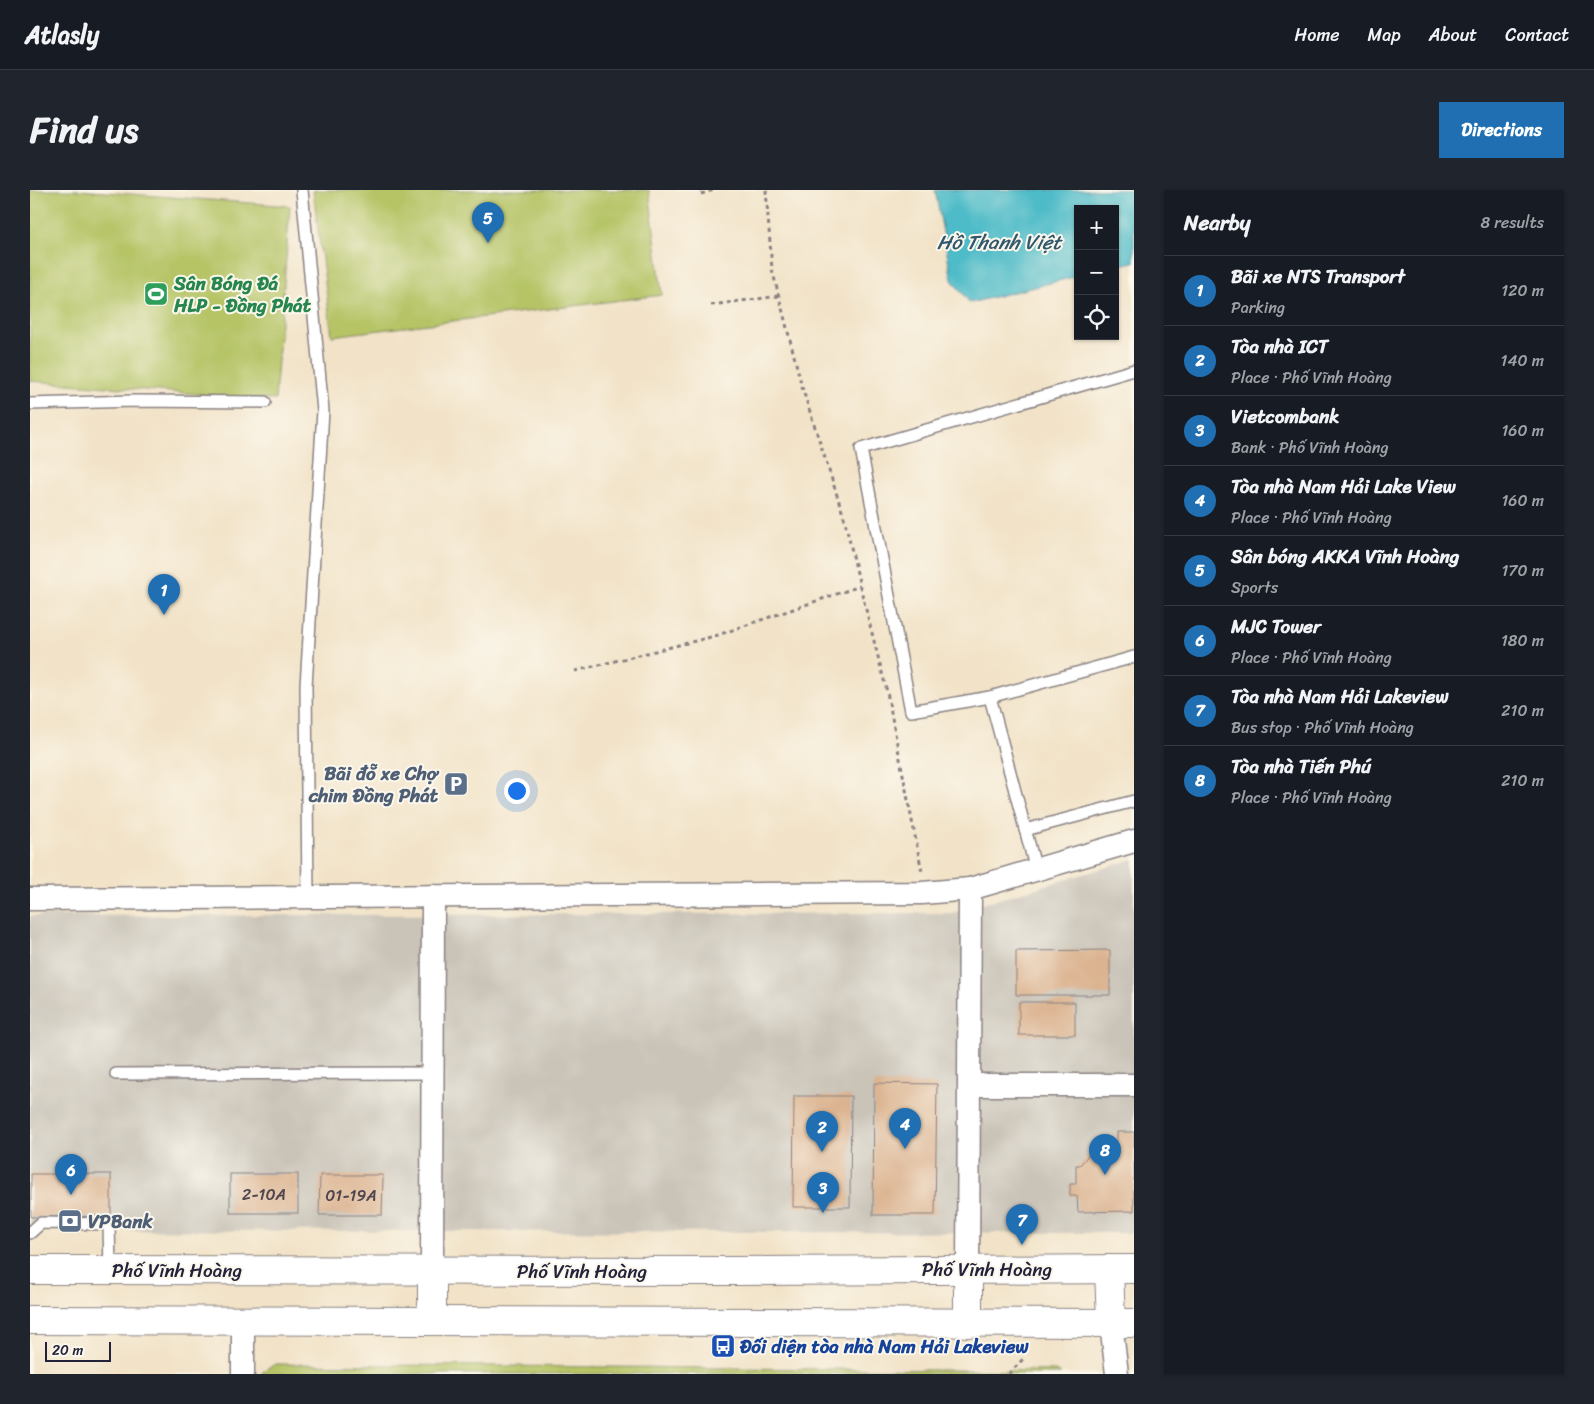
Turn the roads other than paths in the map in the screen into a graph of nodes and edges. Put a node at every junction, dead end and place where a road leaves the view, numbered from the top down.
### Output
1 (302, 190) edge
2 (1134, 370) edge
3 (265, 402) dead end
4 (30, 404) edge
5 (1134, 657) edge
6 (990, 697) junction
7 (1134, 800) edge
8 (1025, 830) junction
9 (1134, 841) edge
10 (1036, 870) junction
11 (970, 889) junction
12 (432, 896) junction
13 (308, 897) junction
14 (30, 899) edge
15 (432, 1073) junction
16 (116, 1074) dead end
17 (970, 1085) junction
18 (1134, 1085) edge
19 (30, 1233) edge
20 (968, 1269) junction
21 (1121, 1269) edge
22 (30, 1270) edge
23 (110, 1270) junction
24 (432, 1270) junction
25 (30, 1320) edge
26 (243, 1320) junction
27 (432, 1321) junction
28 (968, 1323) junction
29 (1122, 1323) edge
30 (243, 1374) edge
31 (1117, 1374) edge

1 - 13 lane
2 - 6 lane
3 - 4 lane
5 - 6 lane
6 - 8 lane
7 - 8 lane
8 - 10 lane
9 - 10 street
10 - 11 street
11 - 12 street
11 - 17 street
12 - 13 street
12 - 15 street
13 - 14 street
15 - 16 lane
15 - 24 street
17 - 18 street
17 - 20 street
19 - 23 lane
20 - 21 main road, Phố Vĩnh Hoàng
20 - 24 main road, Phố Vĩnh Hoàng
20 - 28 main road
21 - 29 main road
22 - 23 main road, Phố Vĩnh Hoàng
23 - 24 main road, Phố Vĩnh Hoàng
24 - 27 main road
25 - 26 main road
26 - 27 main road
26 - 30 street
27 - 28 main road
28 - 29 main road
29 - 31 street

